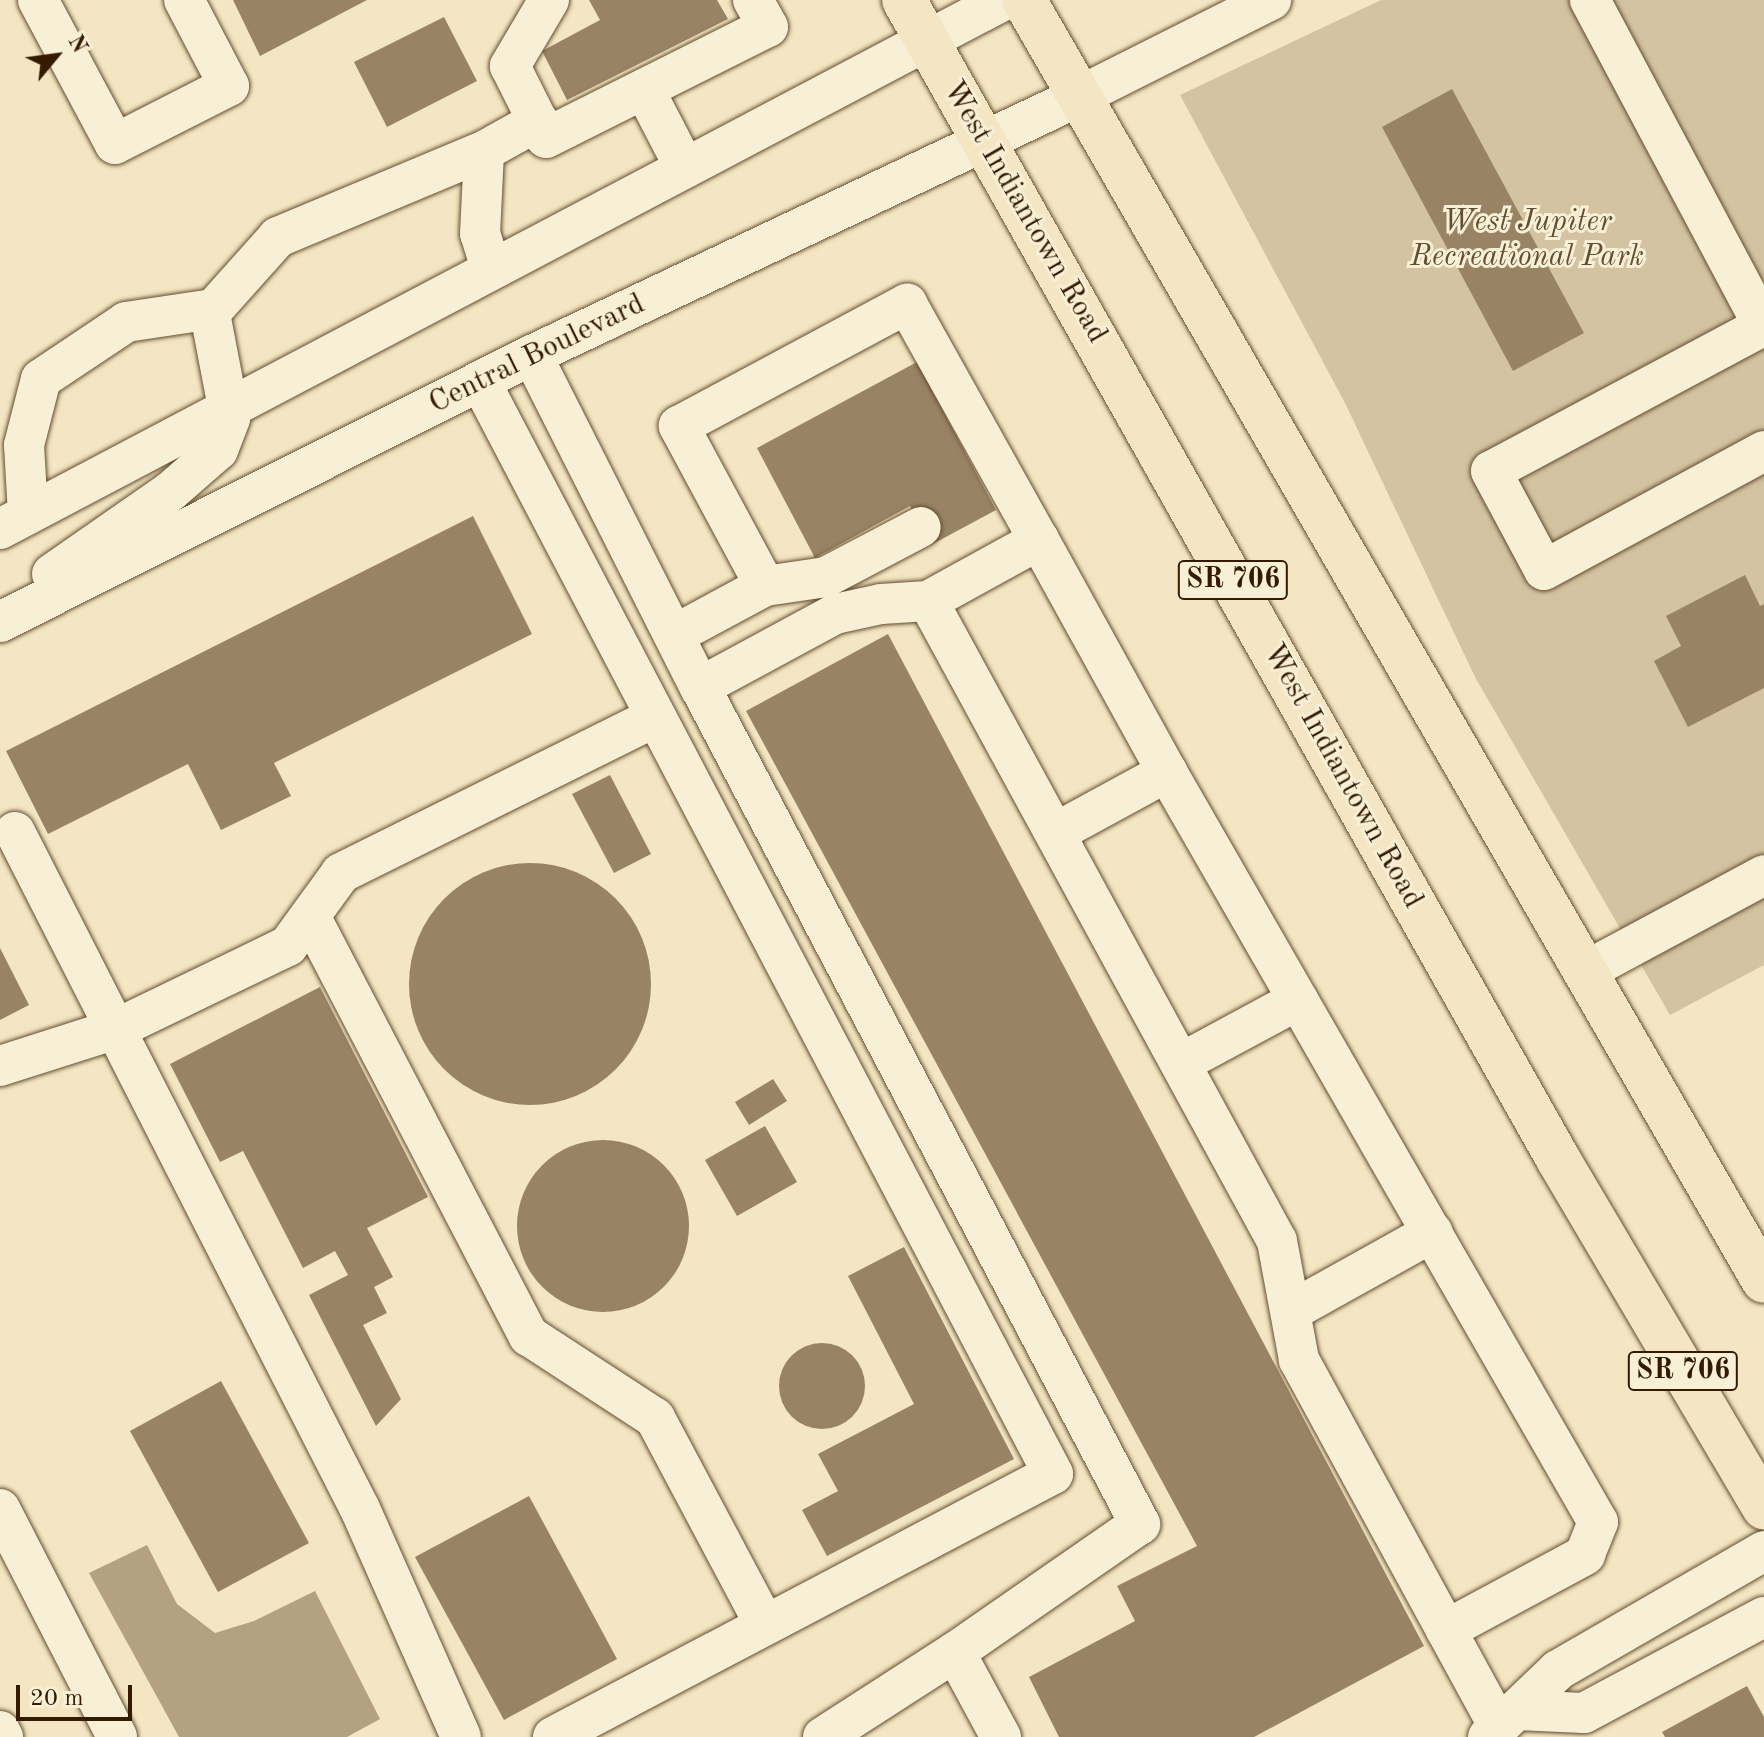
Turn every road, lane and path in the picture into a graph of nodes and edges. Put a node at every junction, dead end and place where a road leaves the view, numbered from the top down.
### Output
1 (38, 0) edge
2 (184, 0) edge
3 (549, 0) edge
4 (753, 0) edge
5 (904, 0) edge
6 (1004, 0) edge
7 (1024, 0) edge
8 (1271, 0) edge
9 (1590, 0) edge
10 (927, 40) junction
11 (644, 89) junction
12 (1080, 96) junction
13 (538, 121) junction
14 (985, 139) junction
15 (484, 151) junction
16 (685, 168) junction
17 (491, 269) junction
18 (213, 309) junction
19 (1764, 326) edge
20 (532, 355) junction
21 (480, 381) junction
22 (226, 407) junction
23 (1764, 451) edge
24 (14, 521) edge
25 (921, 527) dead end
26 (1039, 540) junction
27 (765, 586) junction
28 (928, 601) junction
29 (0, 611) edge
30 (0, 622) edge
31 (674, 635) junction
32 (700, 687) junction
33 (655, 717) junction
34 (1167, 772) junction
35 (15, 832) dead end
36 (1055, 833) junction
37 (1764, 875) edge
38 (310, 916) junction
39 (1586, 971) junction
40 (1298, 1000) junction
41 (116, 1029) junction
42 (1181, 1063) junction
43 (0, 1066) edge
44 (1433, 1232) junction
45 (1764, 1281) edge
46 (1291, 1311) junction
47 (1764, 1508) edge
48 (0, 1509) edge
49 (1764, 1551) edge
50 (1764, 1617) edge
51 (765, 1625) junction
52 (1446, 1630) junction
53 (955, 1652) junction
54 (1502, 1724) edge
55 (0, 1731) edge
56 (3, 1737) edge
57 (117, 1737) edge
58 (461, 1737) edge
59 (553, 1737) edge
60 (823, 1737) edge
61 (1001, 1737) edge

1 - 2 street
3 - 13 street
4 - 11 street
5 - 10 main road, West Indiantown Road / SR 706
6 - 10 street
7 - 12 main road
8 - 12 street, Central Boulevard
9 - 19 street
10 - 14 main road, West Indiantown Road / SR 706
10 - 16 street
11 - 13 street
11 - 16 street
12 - 14 street, Central Boulevard
12 - 39 main road
13 - 15 street
14 - 20 street, Central Boulevard
14 - 47 main road, West Indiantown Road / SR 706
15 - 17 street
15 - 18 street
16 - 17 street
17 - 22 street
18 - 22 street
18 - 24 street
19 - 23 street
20 - 21 street, Central Boulevard
20 - 31 street
21 - 30 street, Central Boulevard
21 - 33 street
22 - 24 street
22 - 29 street
25 - 27 street
26 - 27 street
26 - 28 street
26 - 34 street
27 - 31 street
28 - 32 street
28 - 36 street
31 - 32 street
32 - 53 street
33 - 38 street
33 - 51 street
34 - 36 street
34 - 40 street
35 - 41 street
36 - 42 street
37 - 39 street
38 - 41 street
38 - 51 street
39 - 45 main road
40 - 42 street
40 - 44 street
41 - 43 street
41 - 58 street
42 - 46 street
44 - 46 street
44 - 52 street
46 - 52 street
48 - 57 street
49 - 54 street
50 - 54 street
51 - 59 street
52 - 54 street
53 - 60 street
53 - 61 street
55 - 56 street

